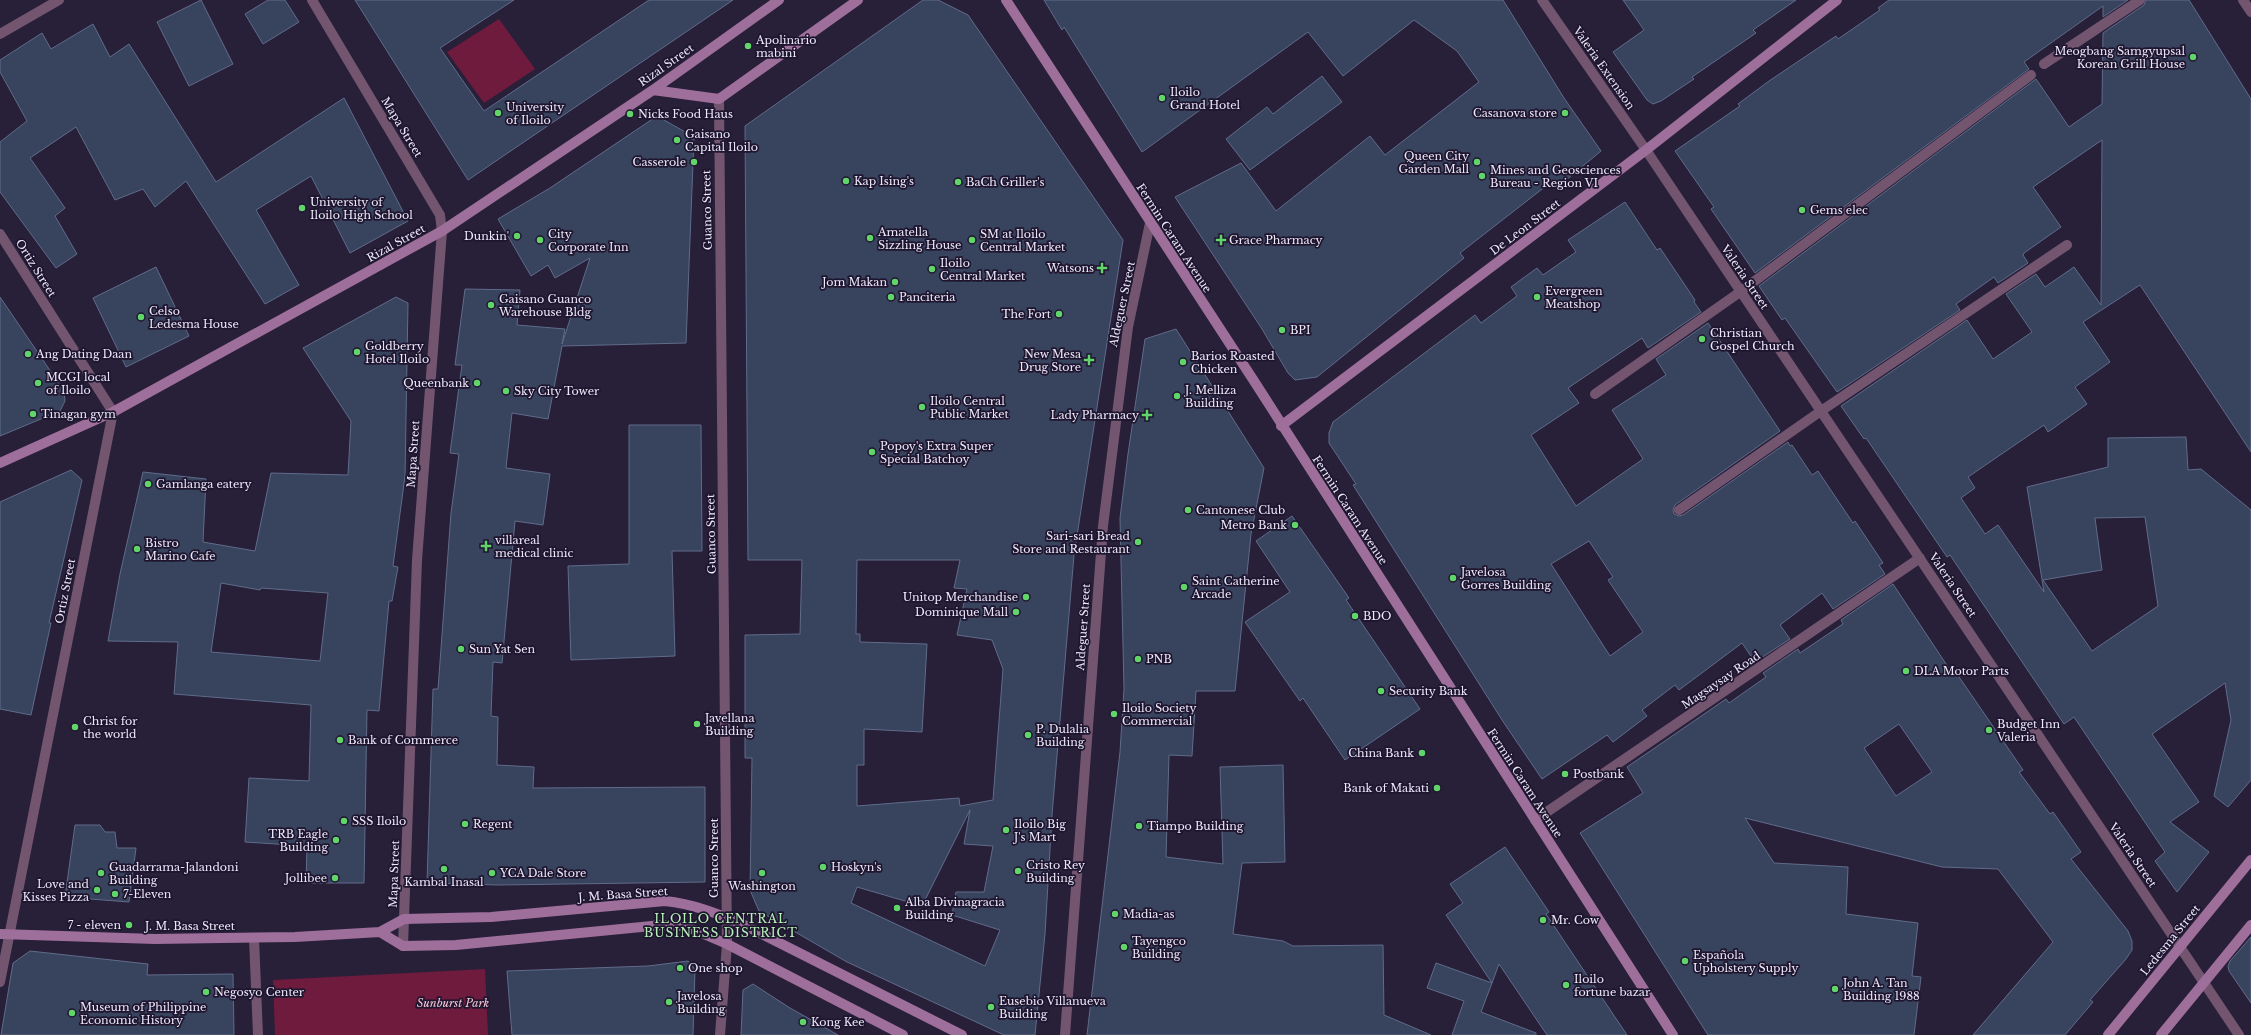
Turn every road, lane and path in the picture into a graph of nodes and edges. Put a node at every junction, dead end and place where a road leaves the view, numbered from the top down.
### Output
1 (59, 0) edge
2 (312, 0) edge
3 (779, 0) edge
4 (858, 0) edge
5 (1006, 0) edge
6 (1542, 0) edge
7 (1837, 0) edge
8 (2140, 0) edge
9 (2243, 0) edge
10 (2251, 12) edge
11 (0, 34) edge
12 (2044, 64) dead end
13 (2031, 75) dead end
14 (653, 90) junction
15 (719, 100) junction
16 (1646, 150) junction
17 (1150, 223) junction
18 (442, 231) junction
19 (0, 234) edge
20 (2067, 245) dead end
21 (1740, 292) junction
22 (1595, 394) dead end
23 (1821, 410) junction
24 (113, 412) junction
25 (1281, 426) junction
26 (0, 463) edge
27 (1679, 510) dead end
28 (1920, 558) junction
29 (1535, 820) junction
30 (2251, 860) edge
31 (726, 917) junction
32 (404, 919) junction
33 (2251, 925) edge
34 (380, 932) junction
35 (5, 934) edge
36 (254, 938) junction
37 (727, 944) junction
38 (2180, 945) junction
39 (403, 946) junction
40 (0, 982) edge
41 (2203, 982) junction
42 (258, 1035) edge
43 (720, 1035) edge
44 (903, 1035) edge
45 (962, 1035) edge
46 (1065, 1035) edge
47 (1672, 1035) edge
48 (2108, 1035) edge
49 (2161, 1035) edge
50 (2238, 1035) edge

1 - 11 street
2 - 18 street, Mapa Street
3 - 14 main road, Rizal Street
4 - 15 main road
5 - 17 main road, Fermin Caram Avenue
6 - 16 street, Valeria Extension
7 - 16 main road, De Leon Street
8 - 12 street
9 - 10 street
13 - 21 street
14 - 15 main road
14 - 18 main road, Rizal Street
15 - 31 street, Guanco Street
16 - 21 street, Valeria Street
16 - 25 main road, De Leon Street
17 - 25 main road, Fermin Caram Avenue
17 - 46 street, Aldeguer Street
18 - 24 main road, Rizal Street
18 - 32 street, Mapa Street
19 - 24 street, Ortiz Street
20 - 23 street
21 - 22 street
21 - 23 street, Valeria Street
23 - 27 street
23 - 28 street, Valeria Street
24 - 26 main road, Rizal Street
24 - 35 street, Ortiz Street
25 - 29 main road, Fermin Caram Avenue
28 - 29 street, Magsaysay Road
28 - 38 street, Valeria Street
29 - 47 main road, Fermin Caram Avenue
30 - 38 main road, Ledesma Street
31 - 32 main road, J. M. Basa Street
31 - 37 street, Guanco Street
31 - 45 main road, J. M. Basa Street
32 - 34 main road, J. M. Basa Street
32 - 39 street, Mapa Street
33 - 41 main road
34 - 36 main road, J. M. Basa Street
34 - 39 main road
35 - 36 main road, J. M. Basa Street
35 - 40 street, Ortiz Street
36 - 42 street
37 - 39 main road
37 - 43 street, Guanco Street
37 - 44 main road
38 - 41 street, Valeria Street
38 - 48 main road, Ledesma Street
41 - 49 main road
41 - 50 street, Valeria Street

